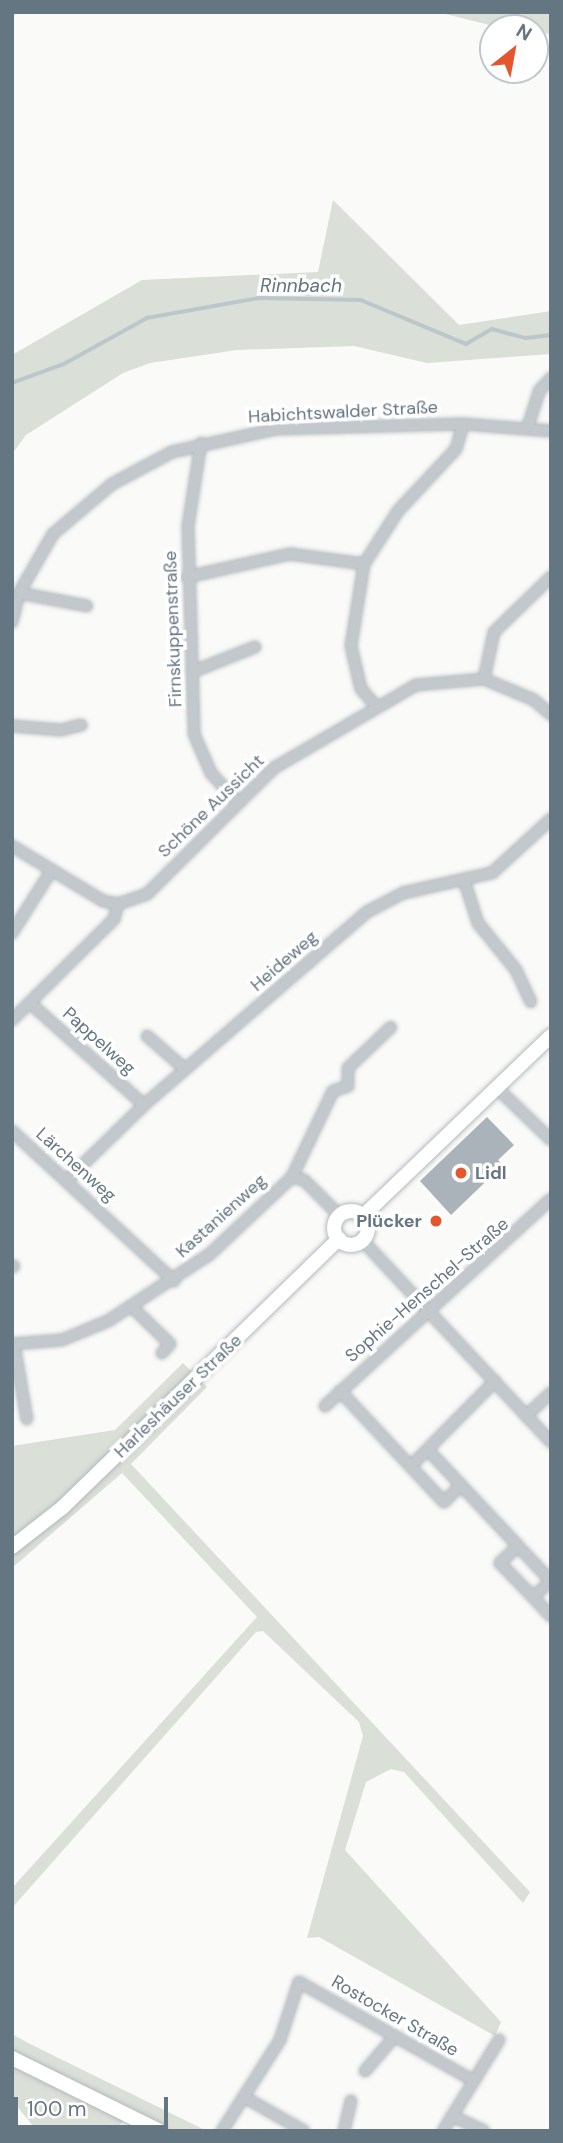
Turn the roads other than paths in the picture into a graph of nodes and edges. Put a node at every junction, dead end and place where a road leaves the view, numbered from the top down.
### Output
1 (551, 378) edge
2 (463, 424) junction
3 (527, 429) junction
4 (551, 431) edge
5 (201, 443) junction
6 (364, 564) junction
7 (551, 577) edge
8 (187, 578) junction
9 (19, 593) junction
10 (87, 606) dead end
11 (12, 622) edge
12 (255, 647) dead end
13 (192, 672) junction
14 (484, 679) junction
15 (375, 705) junction
16 (551, 715) edge
17 (81, 725) dead end
18 (12, 726) edge
19 (236, 801) junction
20 (551, 819) edge
21 (12, 846) edge
22 (51, 872) junction
23 (465, 883) junction
24 (118, 904) junction
25 (12, 933) edge
26 (531, 1002) dead end
27 (30, 1003) junction
28 (12, 1020) edge
29 (391, 1027) dead end
30 (147, 1036) dead end
31 (551, 1036) edge
32 (185, 1069) junction
33 (496, 1087) junction
34 (144, 1105) junction
35 (12, 1131) edge
36 (551, 1140) edge
37 (292, 1177) junction
38 (67, 1180) junction
39 (551, 1199) edge
40 (339, 1216) junction
41 (363, 1216) junction
42 (116, 1226) joint
43 (337, 1238) junction
44 (362, 1240) junction
45 (174, 1281) junction
46 (132, 1307) junction
47 (430, 1309) junction
48 (13, 1344) edge
49 (162, 1353) dead end
50 (495, 1381) junction
51 (340, 1391) junction
52 (551, 1393) edge
53 (325, 1406) dead end
54 (526, 1416) junction
55 (27, 1419) dead end
56 (551, 1442) edge
57 (428, 1451) junction
58 (412, 1465) junction
59 (460, 1486) junction
60 (518, 1546) junction
61 (12, 1547) edge
62 (533, 1597) junction
63 (551, 1616) edge
64 (395, 2036) junction
65 (499, 2040) dead end
66 (12, 2058) edge
67 (365, 2071) dead end
68 (474, 2081) junction
69 (244, 2097) junction
70 (351, 2101) dead end
71 (452, 2116) junction
72 (160, 2131) edge
73 (222, 2131) edge
74 (304, 2131) edge
75 (344, 2131) edge
76 (443, 2131) edge
77 (484, 2131) edge

1 - 3 street
2 - 3 street, Habichtswalder Straße
2 - 5 street, Habichtswalder Straße
2 - 6 street
3 - 4 street, Habichtswalder Straße
5 - 8 street, Firnskuppenstraße
5 - 9 street, Habichtswalder Straße
6 - 8 street
6 - 15 street
7 - 14 street
8 - 13 street, Firnskuppenstraße
9 - 10 street
9 - 11 street, Habichtswalder Straße
12 - 13 street
13 - 19 street, Firnskuppenstraße
14 - 15 street, Schöne Aussicht
14 - 16 street, Schöne Aussicht
15 - 19 street, Schöne Aussicht
17 - 18 street
19 - 24 street, Schöne Aussicht
20 - 23 street, Heideweg
21 - 22 street
22 - 24 street
22 - 25 street
23 - 26 street
23 - 32 street, Heideweg
24 - 27 street
27 - 28 street
27 - 34 street, Pappelweg
29 - 37 street, Kastanienweg
30 - 32 street
31 - 33 main road
32 - 34 street, Heideweg
33 - 36 street
33 - 41 main road
34 - 38 street, Heideweg
35 - 38 street, Lärchenweg
37 - 40 street, Kastanienweg
37 - 45 street, Kastanienweg
38 - 42 street, Lärchenweg
39 - 47 street, Sophie-Henschel-Straße
40 - 41 main road
40 - 43 main road
41 - 44 main road
42 - 45 street, Kastanienweg
43 - 44 main road
43 - 61 main road, Harleshäuser Straße
44 - 47 street
45 - 46 street, Kastanienweg
46 - 48 street, Kastanienweg
46 - 49 street
47 - 50 street
47 - 51 street, Sophie-Henschel-Straße
48 - 55 street, Kastanienweg
50 - 54 street
50 - 57 street
51 - 53 street, Sophie-Henschel-Straße
51 - 58 street
52 - 54 street
54 - 56 street
57 - 58 street
57 - 59 street
58 - 59 street
59 - 60 street
60 - 62 street
60 - 62 street
62 - 63 street
64 - 67 street
64 - 68 street, Rostocker Straße
64 - 69 street, Rostocker Straße
65 - 68 street
66 - 72 main road
68 - 71 street
69 - 73 street
69 - 74 street
70 - 75 street
71 - 76 street
71 - 77 street

